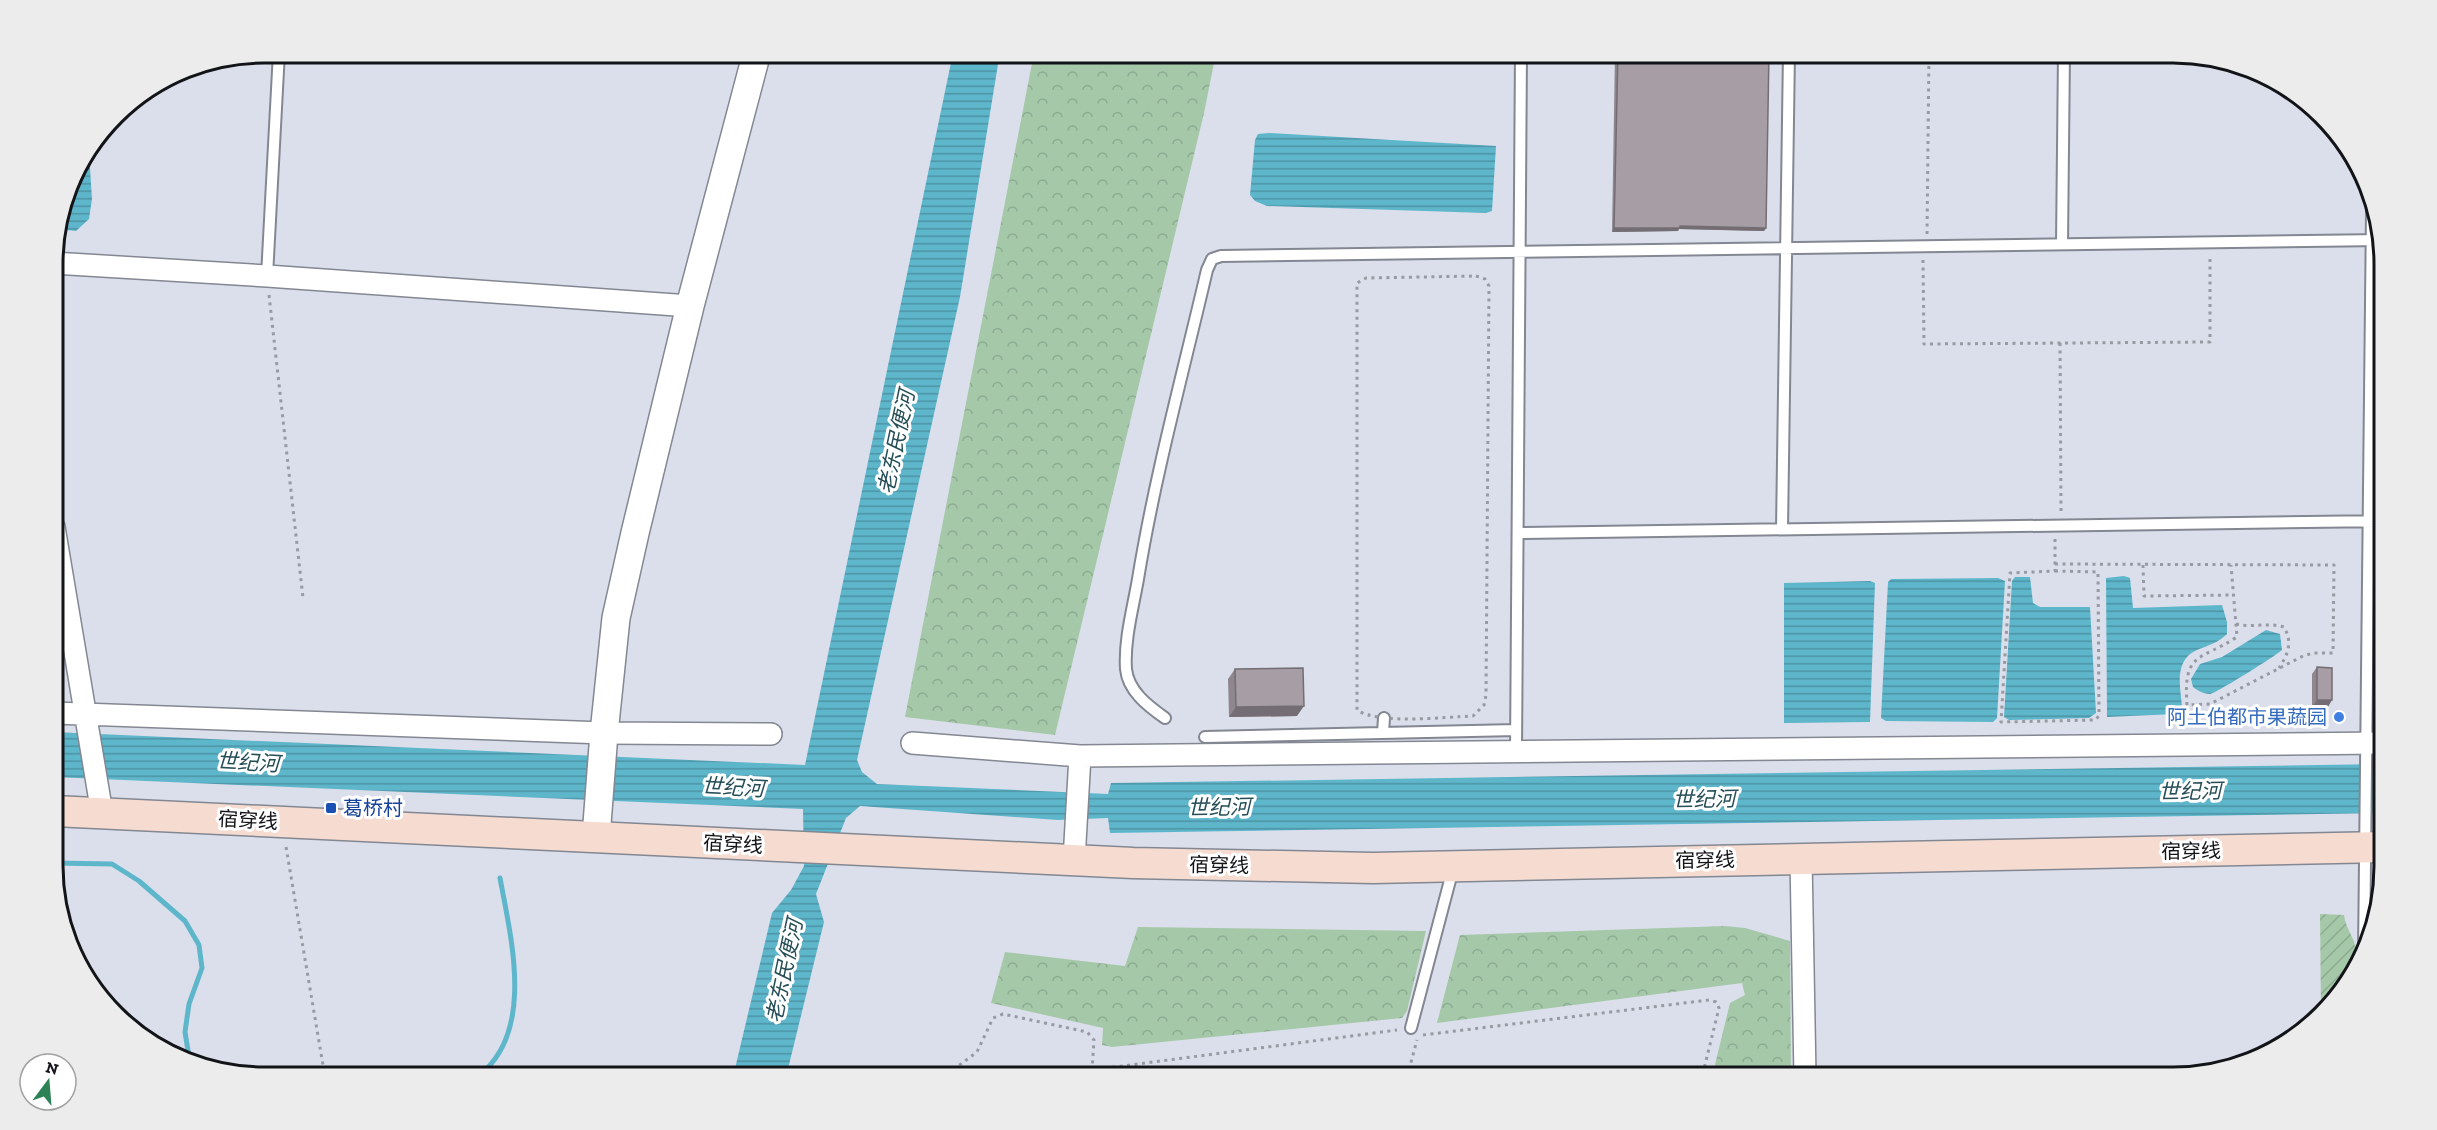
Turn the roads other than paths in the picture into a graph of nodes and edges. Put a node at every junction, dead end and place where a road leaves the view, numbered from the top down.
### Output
1 (278, 63) edge
2 (738, 63) edge
3 (754, 63) edge
4 (1521, 63) edge
5 (1789, 63) edge
6 (2064, 63) edge
7 (2372, 240) edge
8 (2062, 244) junction
9 (1785, 249) junction
10 (1521, 252) junction
11 (63, 264) edge
12 (267, 276) junction
13 (2374, 301) edge
14 (684, 305) junction
15 (2370, 382) junction
16 (2374, 382) edge
17 (2368, 521) junction
18 (2374, 521) edge
19 (1782, 529) junction
20 (1518, 533) junction
21 (63, 579) edge
22 (63, 715) edge
23 (1165, 718) dead end
24 (1384, 718) road end
25 (87, 719) junction
26 (1516, 730) junction
27 (1383, 732) junction
28 (771, 734) dead end
29 (1205, 737) dead end
30 (595, 739) junction
31 (912, 743) dead end
32 (2372, 747) edge
33 (1516, 752) junction
34 (1080, 765) junction
35 (100, 801) junction
36 (63, 809) edge
37 (588, 825) junction
38 (2372, 840) edge
39 (1075, 849) junction
40 (1801, 858) junction
41 (1454, 866) junction
42 (2367, 918) edge
43 (1411, 1028) road end
44 (1805, 1067) edge

1 - 12 lane
2 - 14 street
3 - 14 street
4 - 10 lane
5 - 9 lane
6 - 8 lane
7 - 8 lane
8 - 9 lane
9 - 10 lane
9 - 19 lane
10 - 20 lane
10 - 23 lane
11 - 12 street
12 - 14 street
13 - 15 lane
14 - 30 street
15 - 16 lane
15 - 17 lane
17 - 18 lane
17 - 19 lane
17 - 32 lane
19 - 20 lane
20 - 26 lane
21 - 25 street
22 - 25 street
24 - 27 lane
25 - 30 street
25 - 35 street
26 - 27 lane
26 - 33 lane
27 - 29 lane
28 - 30 street
30 - 37 street
31 - 34 street
32 - 33 street
32 - 38 lane
33 - 34 street
34 - 39 street
35 - 36 main road, 宿穿线
35 - 37 main road, 宿穿线
37 - 39 main road, 宿穿线
38 - 40 main road, 宿穿线
38 - 42 lane
39 - 41 main road, 宿穿线
40 - 41 main road, 宿穿线
40 - 44 street
41 - 43 lane

